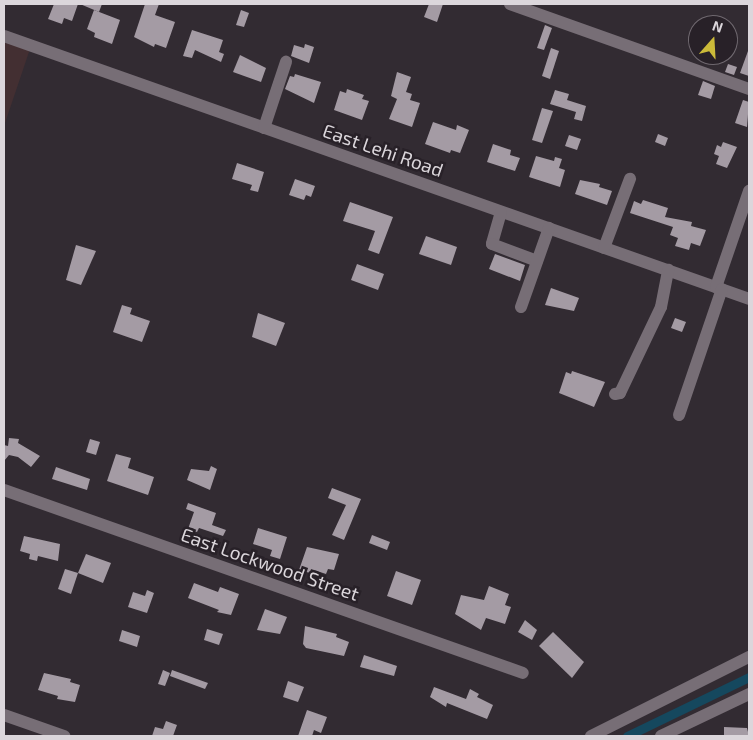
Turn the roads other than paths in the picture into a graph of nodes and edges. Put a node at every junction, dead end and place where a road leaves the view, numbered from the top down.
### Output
1 (510, 4) edge
2 (4, 36) edge
3 (286, 62) dead end
4 (749, 89) edge
5 (264, 128) junction
6 (630, 179) dead end
7 (749, 191) edge
8 (502, 212) junction
9 (548, 228) junction
10 (604, 248) junction
11 (537, 261) junction
12 (668, 270) junction
13 (719, 288) junction
14 (749, 299) edge
15 (521, 307) dead end
16 (616, 394) dead end
17 (679, 415) dead end
18 (4, 490) edge
19 (749, 657) edge
20 (523, 673) dead end
21 (749, 694) edge
22 (4, 715) edge
23 (64, 736) edge
24 (591, 736) edge
25 (661, 736) edge

1 - 4 street
2 - 5 street, East Lehi Road
3 - 5 street
5 - 8 street, East Lehi Road
6 - 10 street
7 - 13 street
8 - 9 street, East Lehi Road
8 - 11 street
9 - 10 street, East Lehi Road
9 - 11 street
10 - 12 street, East Lehi Road
11 - 15 street
12 - 13 street, East Lehi Road
12 - 16 street
13 - 14 street, East Lehi Road
13 - 17 street
18 - 20 street, East Lockwood Street
19 - 24 street
21 - 25 street
22 - 23 street

